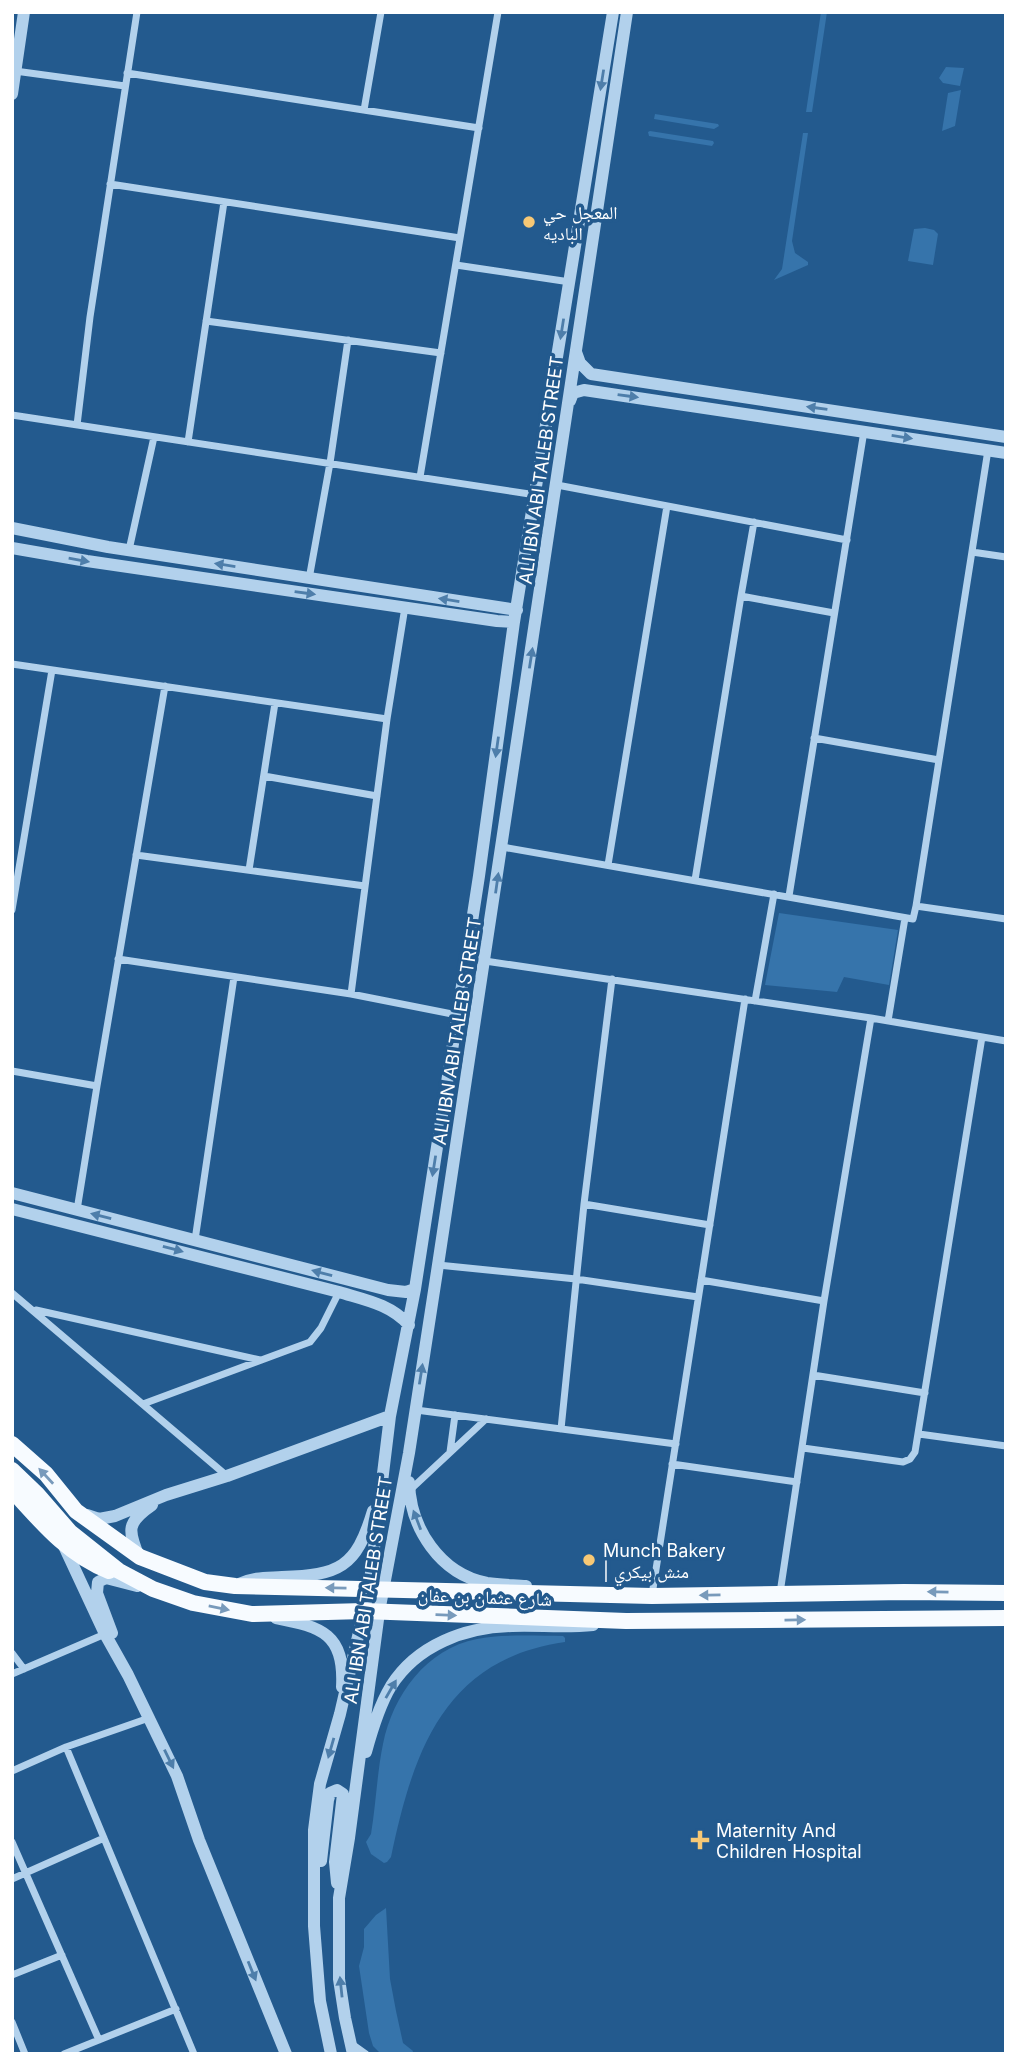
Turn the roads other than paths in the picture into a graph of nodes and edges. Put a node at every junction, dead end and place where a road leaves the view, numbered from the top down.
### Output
1 (137, 12) edge
2 (381, 12) edge
3 (498, 12) edge
4 (613, 12) edge
5 (627, 12) edge
6 (19, 21) edge
7 (15, 71) junction
8 (127, 73) junction
9 (125, 86) junction
10 (12, 94) edge
11 (364, 110) junction
12 (478, 128) junction
13 (110, 184) junction
14 (224, 202) junction
15 (460, 238) junction
16 (456, 265) junction
17 (570, 282) junction
18 (206, 321) junction
19 (348, 340) junction
20 (576, 352) junction
21 (441, 353) junction
22 (569, 404) junction
23 (12, 415) edge
24 (77, 425) junction
25 (864, 431) junction
26 (154, 437) junction
27 (1006, 437) edge
28 (188, 442) junction
29 (988, 450) junction
30 (1006, 453) edge
31 (330, 463) junction
32 (420, 477) junction
33 (557, 485) junction
34 (536, 495) junction
35 (667, 506) junction
36 (754, 522) junction
37 (12, 528) edge
38 (847, 540) junction
39 (12, 548) edge
40 (129, 551) junction
41 (972, 552) junction
42 (1006, 557) edge
43 (309, 579) junction
44 (741, 596) junction
45 (405, 607) junction
46 (834, 614) junction
47 (515, 616) junction
48 (12, 664) edge
49 (52, 670) junction
50 (165, 686) junction
51 (275, 703) junction
52 (387, 719) junction
53 (814, 738) junction
54 (939, 760) junction
55 (264, 776) junction
56 (377, 796) junction
57 (502, 847) junction
58 (136, 855) junction
59 (608, 865) junction
60 (249, 870) junction
61 (695, 880) junction
62 (365, 886) junction
63 (774, 894) junction
64 (789, 897) junction
65 (916, 906) junction
66 (12, 909) edge
67 (1005, 916) edge
68 (905, 918) junction
69 (118, 959) junction
70 (485, 961) junction
71 (234, 977) junction
72 (612, 979) junction
73 (351, 994) junction
74 (745, 999) junction
75 (755, 1001) junction
76 (457, 1015) junction
77 (872, 1018) junction
78 (888, 1021) junction
79 (982, 1037) junction
80 (1006, 1041) edge
81 (12, 1071) edge
82 (97, 1086) junction
83 (12, 1193) edge
84 (584, 1204) junction
85 (12, 1209) edge
86 (77, 1210) junction
87 (710, 1225) junction
88 (195, 1240) junction
89 (438, 1265) junction
90 (576, 1279) junction
91 (701, 1280) junction
92 (415, 1289) junction
93 (388, 1290) junction
94 (339, 1292) junction
95 (12, 1293) edge
96 (698, 1297) junction
97 (824, 1301) junction
98 (383, 1305) junction
99 (32, 1310) junction
100 (409, 1325) junction
101 (260, 1360) junction
102 (813, 1375) junction
103 (925, 1393) junction
104 (143, 1404) junction
105 (416, 1410) junction
106 (455, 1415) junction
107 (390, 1416) junction
108 (486, 1419) junction
109 (561, 1429) junction
110 (919, 1434) junction
111 (12, 1444) edge
112 (676, 1444) junction
113 (1006, 1447) edge
114 (803, 1448) junction
115 (409, 1453) junction
116 (450, 1453) junction
117 (673, 1464) junction
118 (12, 1470) edge
119 (383, 1473) junction
120 (227, 1476) junction
121 (797, 1482) junction
122 (12, 1490) edge
123 (409, 1491) junction
124 (166, 1496) junction
125 (76, 1511) junction
126 (63, 1544) junction
127 (139, 1557) junction
128 (235, 1586) junction
129 (376, 1589) junction
130 (153, 1590) junction
131 (780, 1593) junction
132 (1006, 1593) edge
133 (652, 1595) junction
134 (372, 1612) junction
135 (251, 1614) junction
136 (1006, 1618) edge
137 (626, 1622) junction
138 (105, 1634) junction
139 (12, 1653) edge
140 (24, 1668) junction
141 (12, 1674) edge
142 (128, 1675) junction
143 (340, 1714) junction
144 (149, 1718) junction
145 (66, 1747) junction
146 (12, 1771) edge
147 (354, 1800) junction
148 (104, 1838) junction
149 (12, 1842) edge
150 (25, 1874) junction
151 (12, 1879) edge
152 (339, 1898) junction
153 (314, 1926) junction
154 (62, 1955) junction
155 (12, 1975) edge
156 (176, 2009) junction
157 (12, 2022) edge
158 (99, 2040) junction
159 (351, 2048) edge
160 (25, 2054) edge
161 (64, 2054) edge
162 (194, 2054) edge
163 (286, 2054) edge
164 (331, 2054) edge
165 (366, 2054) edge

1 - 8 street
2 - 11 street
3 - 12 street
4 -> 17 street, ALI IBN ABI TALEB STREET
5 - 20 street, ALI IBN ABI TALEB STREET
6 - 7 street
7 - 9 street
7 - 10 street
8 - 9 street
8 - 11 street
9 - 13 street
11 - 12 street
12 - 15 street
13 - 14 street
13 - 24 street
14 - 15 street
14 - 18 street
15 - 16 street
16 - 17 street
16 - 21 street
17 -> 34 street, ALI IBN ABI TALEB STREET
18 - 19 street
18 - 28 street
19 - 21 street
19 - 31 street
20 - 22 street, ALI IBN ABI TALEB STREET
27 -> 20 street
21 - 32 street
22 -> 25 street
22 - 33 street, ALI IBN ABI TALEB STREET
23 - 24 street
24 - 26 street
25 -> 29 street
25 - 38 street
26 - 28 street
26 - 40 street
28 - 31 street
29 - 30 street
29 - 41 street
31 - 32 street
31 - 43 street
32 - 34 street
33 - 35 street
57 -> 33 street, ALI IBN ABI TALEB STREET
34 - 47 street, ALI IBN ABI TALEB STREET
35 - 36 street
35 - 59 street
36 - 38 street
36 - 44 street
37 - 40 street
38 - 46 street
39 -> 45 street
43 -> 40 street
41 - 42 street
41 - 54 street
47 -> 43 street
44 - 46 street
44 - 61 street
45 - 47 street
45 - 52 street
46 - 53 street
47 -> 76 street, ALI IBN ABI TALEB STREET
48 - 49 street
49 - 50 street
49 - 66 street
50 - 51 street
50 - 58 street
51 - 52 street
51 - 55 street
52 - 56 street
53 - 54 street
53 - 64 street
54 - 65 street
55 - 56 street
55 - 60 street
56 - 62 street
57 - 59 street
70 -> 57 street, ALI IBN ABI TALEB STREET
58 - 60 street
58 - 69 street
59 - 61 street
60 - 62 street
61 - 63 street
62 - 73 street
63 - 64 street
63 - 75 street
64 - 68 street
65 - 67 street
65 - 68 street
68 - 78 street
69 - 71 street
69 - 82 street
70 - 72 street
70 - 89 street, ALI IBN ABI TALEB STREET
71 - 73 street
71 - 88 street
72 - 74 street
72 - 84 street
73 - 76 street
74 - 75 street
74 - 87 street
75 - 77 street
76 -> 92 street, ALI IBN ABI TALEB STREET
77 - 78 street
77 - 97 street
78 - 79 street
79 - 80 street
79 - 103 street
81 - 82 street
82 - 86 street
83 - 86 street
84 - 87 street
84 - 90 street
85 -> 94 street
88 -> 86 street
87 - 91 street
93 -> 88 street
89 - 90 street
105 -> 89 street, ALI IBN ABI TALEB STREET
90 - 96 street
90 - 109 street
91 - 96 street
91 - 97 street
92 - 93 street
92 - 100 street, ALI IBN ABI TALEB STREET
93 - 98 street
94 - 98 street
94 - 101 street
95 - 99 street
96 - 112 street
97 - 102 street
98 - 100 street
99 - 101 street
99 - 104 street
100 - 107 street, ALI IBN ABI TALEB STREET
101 - 104 street
102 - 103 street
102 - 114 street
103 - 110 street
104 - 120 street
105 - 106 street
105 - 115 street, ALI IBN ABI TALEB STREET
106 - 108 street
106 - 116 street
107 - 119 street, ALI IBN ABI TALEB STREET
107 - 120 street
108 - 109 street
108 - 116 street
109 - 112 street
110 - 113 street
110 - 114 street
125 -> 111 main road, شارع عثمان بن عفان
112 - 117 street
114 - 121 street
115 - 123 street
115 - 129 street, ALI IBN ABI TALEB STREET
116 - 123 street
117 - 121 street
117 - 133 street
118 - 130 main road, شارع عثمان بن عفان
119 - 128 street
119 - 129 street
120 - 124 street
121 - 131 street
122 - 126 main road
133 -> 123 street
124 - 125 street
124 - 127 street
125 - 127 main road, شارع عثمان بن عفان
126 - 130 main road
126 - 138 street
127 - 128 main road, شارع عثمان بن عفان
129 -> 128 main road, شارع عثمان بن عفان
129 - 133 main road, شارع عثمان بن عفان
129 - 134 street, ALI IBN ABI TALEB STREET
130 -> 135 main road, شارع عثمان بن عفان
130 - 142 street
132 -> 131 main road, شارع عثمان بن عفان
131 -> 133 main road, شارع عثمان بن عفان
134 - 135 main road, شارع عثمان بن عفان
134 -> 137 main road, شارع عثمان بن عفان
134 - 143 street
134 - 147 street, ALI IBN ABI TALEB STREET
135 - 143 street
137 -> 136 main road, شارع عثمان بن عفان
147 -> 137 street
138 - 140 street
138 - 142 street
139 - 140 street
140 - 141 street
142 - 144 street
143 -> 153 street
144 - 145 street
144 -> 163 street
145 - 146 street
145 - 148 street
147 - 152 street, ALI IBN ABI TALEB STREET
148 - 150 street
148 - 156 street
149 - 150 street
150 - 151 street
150 - 154 street
152 - 153 street
159 -> 152 street, ALI IBN ABI TALEB STREET
153 - 164 street
154 - 155 street
154 - 158 street
156 - 158 street
156 - 162 street
157 - 160 street
158 - 161 street
159 - 165 street

